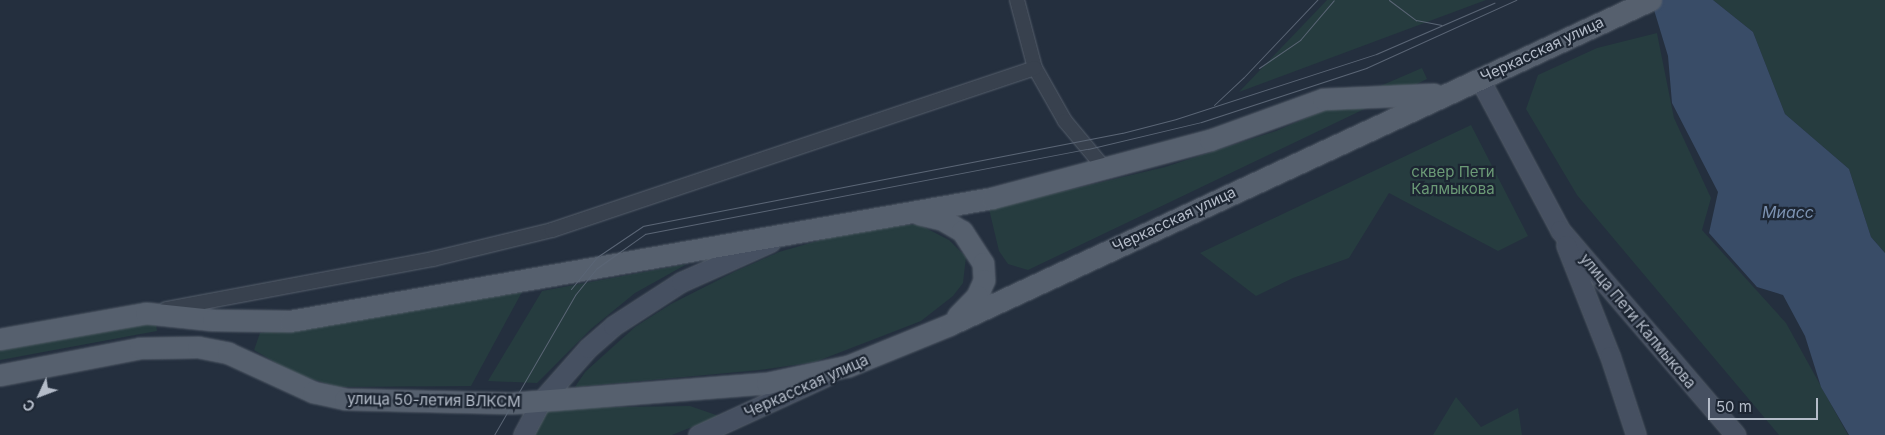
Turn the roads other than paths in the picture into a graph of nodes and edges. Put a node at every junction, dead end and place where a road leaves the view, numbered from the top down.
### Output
1 (1017, 0) edge
2 (1650, 0) edge
3 (1035, 68) junction
4 (1479, 78) junction
5 (1446, 94) junction
6 (1105, 169) junction
7 (916, 214) junction
8 (1560, 230) junction
9 (800, 231) junction
10 (146, 313) junction
11 (949, 325) junction
12 (0, 339) edge
13 (848, 366) junction
14 (0, 375) edge
15 (541, 401) junction
16 (523, 435) edge
17 (698, 435) edge
18 (1636, 435) edge
19 (1736, 435) edge

1 - 3 street
2 - 4 main road, Черкасская улица
3 - 6 street
3 - 10 street
4 - 5 main road, Черкасская улица
4 - 8 main road, улица Пети Калмыкова
5 - 6 main road
5 - 11 main road, Черкасская улица
6 - 7 main road
7 - 9 main road
7 - 11 main road
8 - 18 main road, улица Пети Калмыкова
8 - 19 main road, улица Пети Калмыкова
9 - 10 main road
9 - 15 main road
10 - 12 main road
11 - 13 main road, Черкасская улица
13 - 15 main road, улица 50-летия ВЛКСМ
13 - 17 main road, Черкасская улица
14 - 15 main road, улица 50-летия ВЛКСМ
15 - 16 main road

